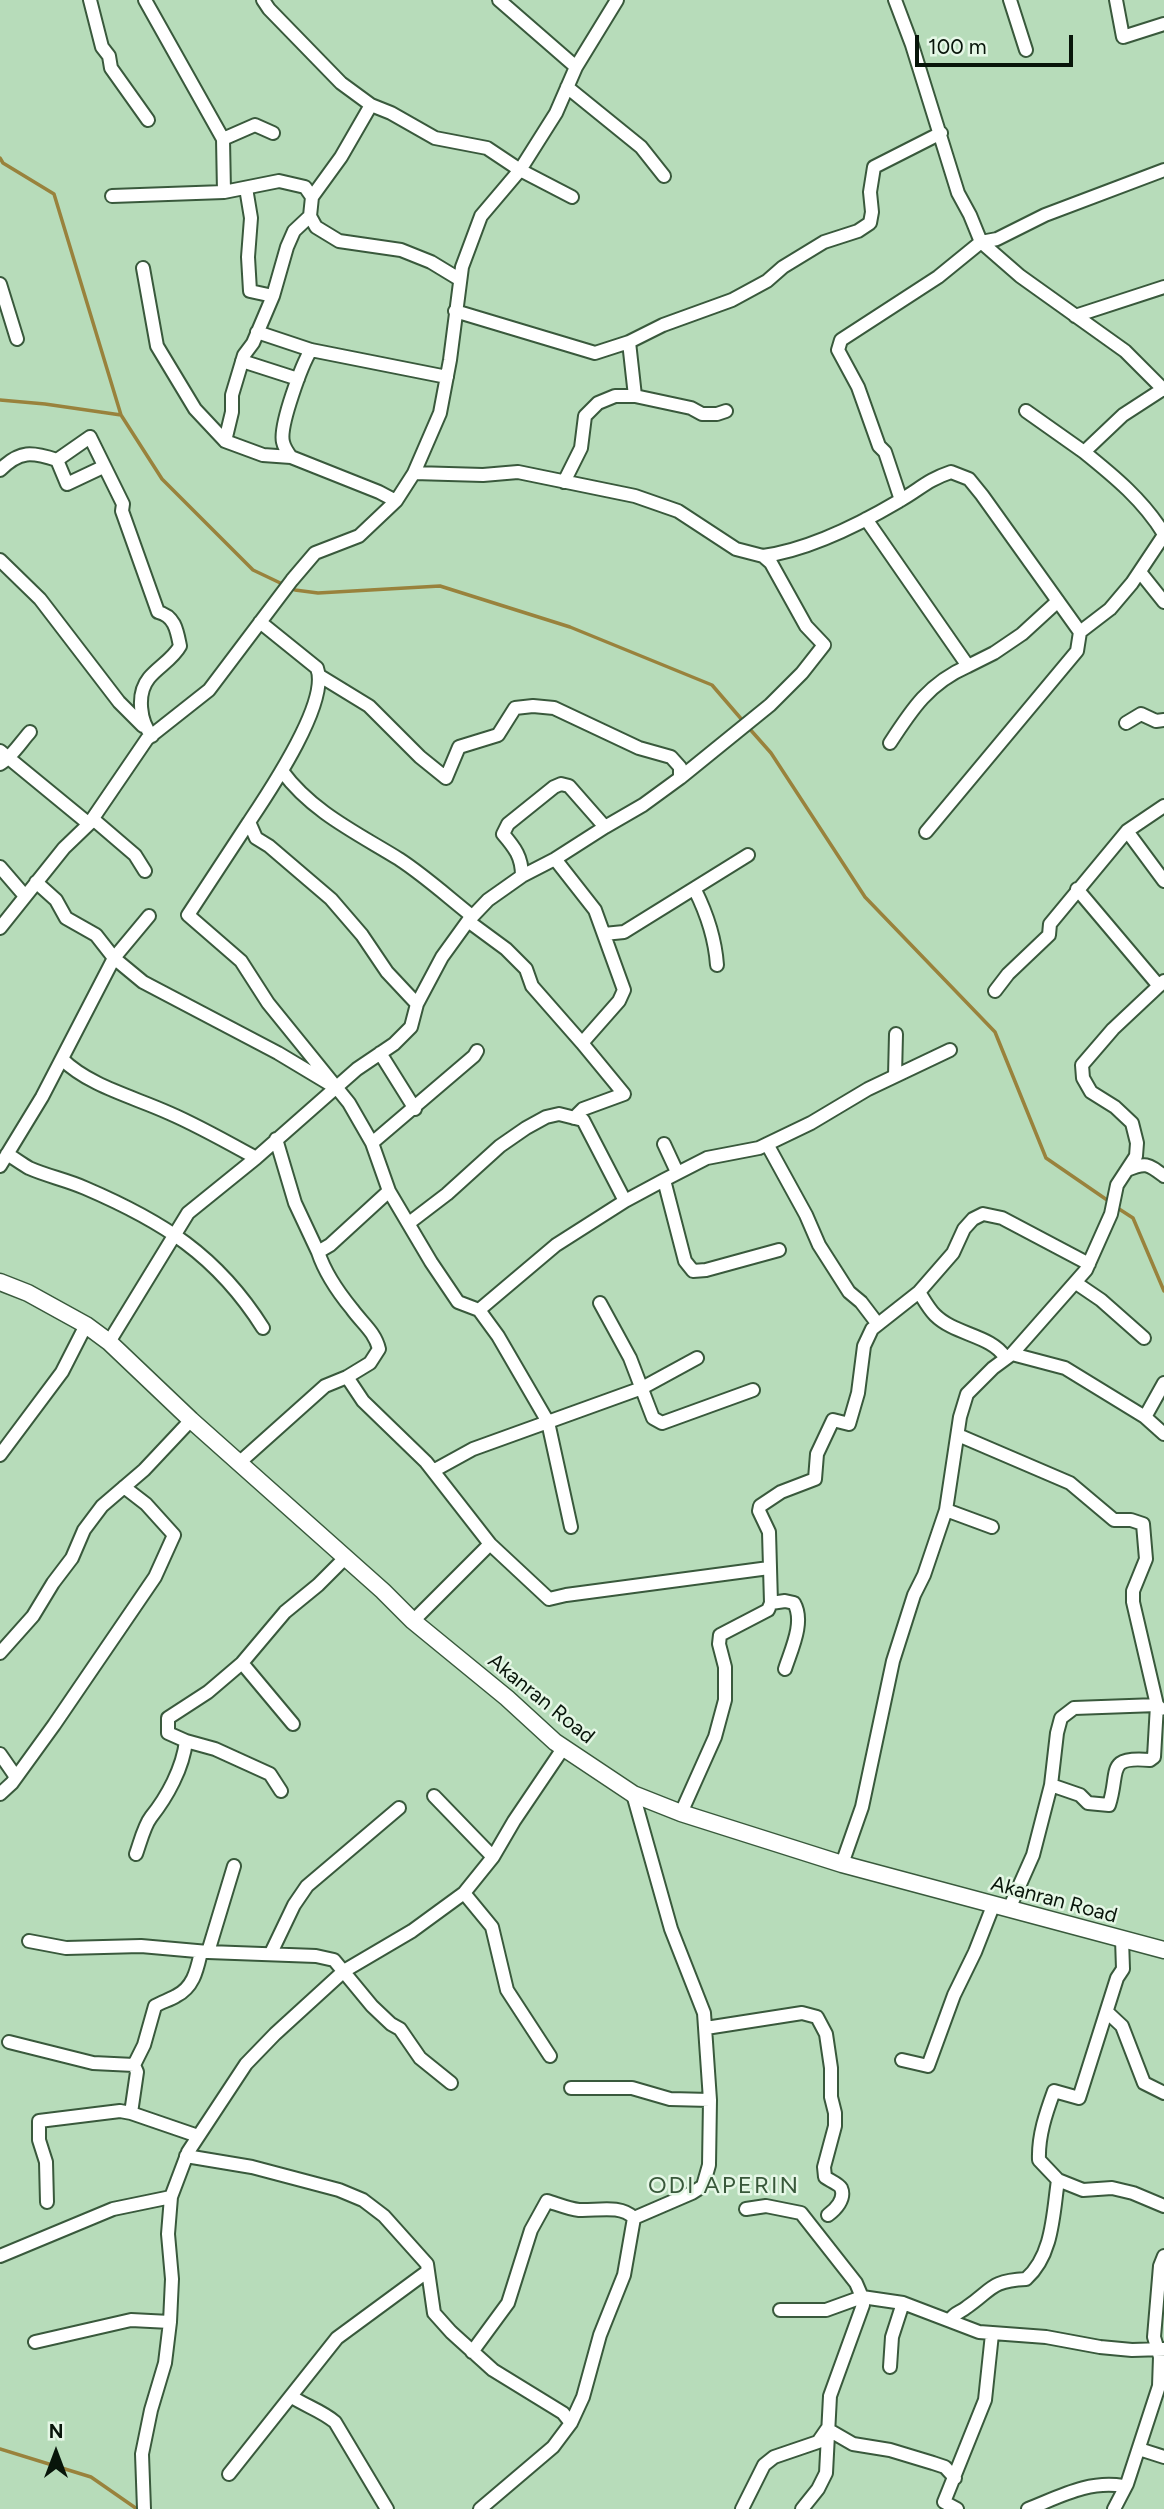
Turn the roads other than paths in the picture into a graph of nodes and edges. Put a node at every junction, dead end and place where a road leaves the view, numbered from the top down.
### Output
1 (90, 0) edge
2 (145, 0) edge
3 (263, 0) edge
4 (499, 0) edge
5 (617, 0) edge
6 (895, 0) edge
7 (1010, 0) edge
8 (1116, 0) edge
9 (1164, 24) edge
10 (1027, 50) dead end
11 (576, 67) junction
12 (567, 87) junction
13 (371, 105) junction
14 (148, 120) dead end
15 (274, 133) dead end
16 (941, 133) junction
17 (223, 139) junction
18 (520, 170) junction
19 (1164, 170) edge
20 (664, 176) dead end
21 (246, 188) junction
22 (223, 192) junction
23 (111, 196) dead end
24 (312, 197) junction
25 (572, 197) dead end
26 (310, 216) junction
27 (981, 242) junction
28 (143, 268) dead end
29 (459, 279) junction
30 (0, 284) edge
31 (1164, 287) edge
32 (274, 296) junction
33 (455, 311) junction
34 (1075, 316) junction
35 (257, 332) junction
36 (17, 339) dead end
37 (629, 342) junction
38 (311, 350) junction
39 (242, 361) junction
40 (447, 377) junction
41 (298, 379) junction
42 (1163, 390) edge
43 (635, 396) junction
44 (726, 411) dead end
45 (1026, 411) dead end
46 (225, 441) junction
47 (1084, 452) junction
48 (291, 457) junction
49 (57, 460) junction
50 (103, 467) junction
51 (0, 470) edge
52 (414, 473) junction
53 (564, 482) junction
54 (901, 500) junction
55 (396, 501) junction
56 (866, 519) junction
57 (1164, 535) edge
58 (772, 558) junction
59 (0, 560) edge
60 (1140, 572) junction
61 (1058, 601) junction
62 (1164, 602) edge
63 (260, 622) junction
64 (1080, 632) junction
65 (968, 666) junction
66 (320, 676) junction
67 (1164, 720) edge
68 (1126, 723) dead end
69 (147, 731) junction
70 (30, 732) dead end
71 (890, 743) dead end
72 (3, 758) edge
73 (282, 771) junction
74 (680, 778) junction
75 (1164, 806) edge
76 (91, 822) junction
77 (249, 822) junction
78 (605, 827) junction
79 (1127, 831) junction
80 (926, 832) dead end
81 (748, 855) dead end
82 (555, 859) junction
83 (0, 867) edge
84 (145, 871) dead end
85 (522, 876) junction
86 (1164, 881) edge
87 (36, 883) junction
88 (1077, 889) junction
89 (695, 890) junction
90 (25, 896) junction
91 (149, 916) dead end
92 (470, 919) junction
93 (0, 928) edge
94 (604, 934) junction
95 (114, 958) junction
96 (717, 965) dead end
97 (1161, 984) edge
98 (995, 991) dead end
99 (417, 1004) junction
100 (896, 1034) dead end
101 (582, 1043) junction
102 (950, 1050) dead end
103 (477, 1051) dead end
104 (380, 1053) junction
105 (62, 1059) junction
106 (895, 1076) junction
107 (336, 1088) junction
108 (415, 1109) junction
109 (574, 1118) junction
110 (276, 1139) junction
111 (372, 1143) junction
112 (664, 1144) dead end
113 (767, 1144) junction
114 (7, 1154) junction
115 (256, 1158) junction
116 (0, 1166) edge
117 (1127, 1170) junction
118 (677, 1172) junction
119 (1164, 1176) edge
120 (664, 1180) junction
121 (390, 1191) junction
122 (625, 1201) junction
123 (409, 1223) junction
124 (174, 1233) junction
125 (779, 1250) dead end
126 (318, 1252) junction
127 (1089, 1264) junction
128 (0, 1282) edge
129 (1076, 1283) junction
130 (919, 1292) junction
131 (600, 1303) dead end
132 (479, 1310) junction
133 (877, 1323) junction
134 (86, 1325) junction
135 (262, 1328) dead end
136 (1144, 1338) dead end
137 (109, 1342) junction
138 (1008, 1355) junction
139 (696, 1359) dead end
140 (347, 1377) junction
141 (1164, 1383) edge
142 (642, 1388) junction
143 (753, 1390) dead end
144 (1145, 1417) junction
145 (191, 1420) junction
146 (548, 1422) junction
147 (1164, 1434) edge
148 (958, 1435) junction
149 (0, 1455) edge
150 (240, 1462) junction
151 (433, 1471) junction
152 (124, 1487) junction
153 (946, 1510) junction
154 (571, 1527) dead end
155 (992, 1527) dead end
156 (489, 1544) junction
157 (346, 1557) junction
158 (769, 1568) junction
159 (771, 1603) junction
160 (413, 1621) junction
161 (1, 1648) edge
162 (242, 1663) junction
163 (785, 1669) dead end
164 (1164, 1682) edge
165 (1158, 1704) edge
166 (293, 1724) dead end
167 (186, 1741) junction
168 (564, 1747) junction
169 (0, 1754) edge
170 (16, 1777) junction
171 (1051, 1785) junction
172 (281, 1791) dead end
173 (0, 1794) edge
174 (633, 1794) junction
175 (434, 1797) dead end
176 (399, 1808) dead end
177 (681, 1813) junction
178 (136, 1854) dead end
179 (493, 1857) junction
180 (842, 1864) junction
181 (234, 1866) dead end
182 (464, 1893) junction
183 (1001, 1907) junction
184 (1122, 1939) junction
185 (29, 1941) dead end
186 (1164, 1950) edge
187 (204, 1952) junction
188 (271, 1953) junction
189 (344, 1971) junction
190 (1107, 2012) junction
191 (706, 2028) junction
192 (9, 2042) dead end
193 (550, 2056) dead end
194 (902, 2060) dead end
195 (134, 2065) junction
196 (451, 2083) dead end
197 (571, 2088) dead end
198 (1164, 2093) edge
199 (710, 2100) junction
200 (131, 2113) junction
201 (198, 2136) junction
202 (186, 2156) junction
203 (1058, 2180) junction
204 (171, 2197) junction
205 (47, 2202) dead end
206 (1164, 2206) edge
207 (746, 2209) dead end
208 (828, 2215) dead end
209 (634, 2218) junction
210 (0, 2256) edge
211 (1164, 2256) edge
212 (428, 2271) junction
213 (862, 2297) junction
214 (903, 2303) junction
215 (780, 2311) dead end
216 (950, 2320) junction
217 (170, 2322) junction
218 (992, 2334) junction
219 (35, 2342) dead end
220 (1160, 2350) edge
221 (472, 2351) junction
222 (890, 2367) dead end
223 (292, 2397) junction
224 (571, 2423) junction
225 (827, 2429) junction
226 (1139, 2449) junction
227 (1164, 2457) edge
228 (229, 2474) dead end
229 (955, 2477) junction
230 (1127, 2484) junction
231 (942, 2505) edge
232 (144, 2509) edge
233 (387, 2509) edge
234 (480, 2509) edge
235 (742, 2509) edge
236 (802, 2509) edge
237 (957, 2509) edge
238 (1028, 2509) edge
239 (1114, 2509) edge

1 - 14 street
2 - 17 street
3 - 13 street
4 - 11 street
5 - 11 street
6 - 16 street
7 - 10 street
8 - 9 street
11 - 12 street
12 - 18 street
12 - 20 street
13 - 18 street
13 - 24 street
15 - 17 street
16 - 27 street
16 - 37 street
17 - 22 street
18 - 25 street
18 - 29 street
19 - 27 street
21 - 22 street
21 - 24 street
21 - 32 street
22 - 23 street
24 - 26 street
26 - 29 street
26 - 32 street
27 - 34 street
27 - 54 street
28 - 46 street
29 - 33 street
30 - 36 street
31 - 34 street
32 - 35 street
33 - 37 street
33 - 40 street
34 - 42 street
35 - 38 street
35 - 39 street
37 - 43 street
38 - 40 street
38 - 41 street
39 - 41 street
39 - 46 street
40 - 52 street
41 - 48 street
42 - 47 street
43 - 44 street
43 - 53 street
45 - 47 street
46 - 48 street
47 - 57 street
48 - 55 street
49 - 50 street
49 - 50 street
49 - 51 street
50 - 69 street
52 - 53 street
52 - 55 street
53 - 58 street
54 - 56 street
54 - 61 street
55 - 63 street
56 - 58 street
56 - 65 street
57 - 60 street
58 - 74 street
59 - 69 street
60 - 62 street
60 - 64 street
61 - 64 street
61 - 65 street
63 - 66 street
63 - 69 street
64 - 80 street
65 - 71 street
66 - 73 street
66 - 74 street
67 - 68 street
69 - 76 street
70 - 72 street
72 - 76 street
73 - 77 street
73 - 92 street
74 - 78 street
75 - 79 street
76 - 84 street
76 - 87 street
77 - 99 street
77 - 107 street
78 - 82 street
78 - 85 street
79 - 86 street
79 - 88 street
81 - 89 street
82 - 85 street
82 - 94 street
83 - 90 street
85 - 92 street
87 - 90 street
87 - 95 street
88 - 97 street
88 - 98 street
89 - 94 street
89 - 96 street
90 - 93 street
91 - 95 street
92 - 99 street
92 - 101 street
94 - 101 street
95 - 105 street
95 - 107 street
97 - 117 street
99 - 104 street
100 - 106 street
101 - 109 street
102 - 106 street
103 - 108 street
104 - 107 street
104 - 108 street
105 - 114 street
105 - 115 street
106 - 113 street
107 - 110 street
107 - 111 street
108 - 111 street
109 - 122 street
109 - 123 street
110 - 115 street
110 - 126 street
111 - 121 street
112 - 118 street
113 - 118 street
113 - 133 street
114 - 116 street
114 - 124 street
115 - 124 street
117 - 119 street
117 - 127 street
118 - 120 street
120 - 122 street
120 - 125 street
121 - 123 street
121 - 126 street
122 - 132 street
123 - 132 street
124 - 135 street
124 - 137 street
126 - 140 street
127 - 129 street
127 - 130 street
128 - 134 main road, Akanran Road
129 - 136 street
129 - 138 street
130 - 133 street
130 - 138 street
131 - 142 street
132 - 146 street
133 - 158 street
134 - 137 main road, Akanran Road
134 - 149 street
137 - 145 main road, Akanran Road
138 - 144 street
138 - 148 street
139 - 142 street
140 - 150 street
140 - 151 street
141 - 144 street
142 - 143 street
142 - 146 street
144 - 147 street
145 - 150 main road, Akanran Road
145 - 152 street
146 - 151 street
146 - 154 street
148 - 153 street
148 - 165 street
150 - 157 main road, Akanran Road
151 - 156 street
152 - 161 street
152 - 170 street
153 - 155 street
153 - 180 street
156 - 158 street
156 - 160 street
157 - 160 main road, Akanran Road
157 - 162 street
158 - 159 street
159 - 163 street
159 - 177 street
160 - 168 main road, Akanran Road
162 - 166 street
162 - 167 street
164 - 165 street
165 - 171 street
165 - 171 street
167 - 172 street
167 - 178 street
168 - 174 main road, Akanran Road
168 - 179 street
169 - 170 street
170 - 173 street
171 - 183 street
174 - 177 main road, Akanran Road
174 - 191 street
175 - 179 street
176 - 188 street
177 - 180 main road, Akanran Road
179 - 182 street
180 - 183 main road, Akanran Road
181 - 187 street
182 - 189 street
182 - 193 street
183 - 184 main road, Akanran Road
183 - 194 street
184 - 186 main road, Akanran Road
184 - 190 street
185 - 187 street
187 - 188 street
187 - 195 street
188 - 189 street
189 - 196 street
189 - 201 street
190 - 198 street
190 - 203 street
191 - 199 street
191 - 208 street
192 - 195 street
195 - 200 street
197 - 199 street
199 - 209 street
200 - 201 street
200 - 205 street
201 - 202 street
202 - 204 street
202 - 212 street
203 - 206 street
203 - 216 street
204 - 210 street
204 - 217 street
207 - 213 street
209 - 221 street
209 - 224 street
211 - 220 street
212 - 221 street
212 - 223 street
213 - 214 street
213 - 215 street
213 - 225 street
214 - 216 street
214 - 222 street
216 - 218 street
217 - 219 street
217 - 232 street
218 - 220 street
218 - 229 street
220 - 226 street
221 - 224 street
223 - 228 street
223 - 233 street
224 - 234 street
225 - 229 street
225 - 235 street
225 - 236 street
226 - 227 street
226 - 230 street
229 - 231 street
230 - 238 street
230 - 239 street
231 - 237 street

